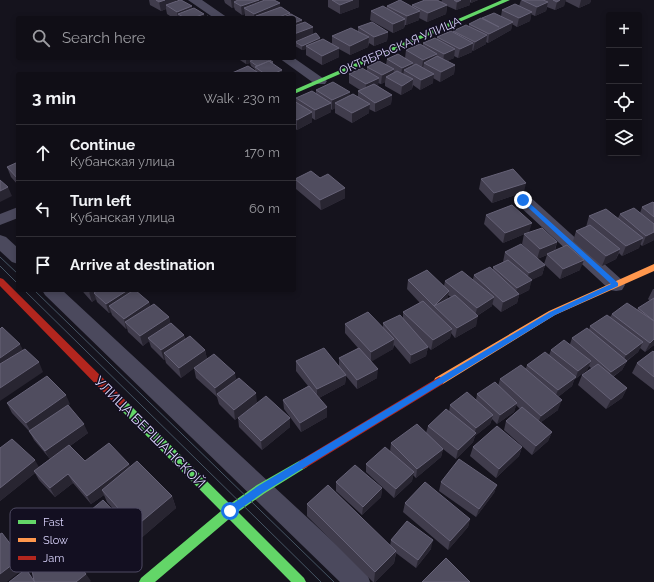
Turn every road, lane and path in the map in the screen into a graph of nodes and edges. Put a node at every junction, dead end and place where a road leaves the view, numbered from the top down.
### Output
1 (194, 0) edge
2 (507, 0) edge
3 (219, 16) edge
4 (287, 60) edge
5 (320, 81) junction
6 (296, 91) edge
7 (523, 200) dead end
8 (16, 213) edge
9 (0, 220) edge
10 (0, 241) edge
11 (16, 256) edge
12 (654, 267) edge
13 (0, 281) edge
14 (616, 285) junction
15 (53, 292) edge
16 (261, 489) junction
17 (230, 511) junction
18 (145, 582) edge
19 (300, 582) edge
20 (358, 582) edge

1 - 3 street
2 - 5 street, ОКТЯБРЬСКАЯ УЛИЦА
4 - 5 street
5 - 6 street, ОКТЯБРЬСКАЯ УЛИЦА
7 - 14 street
8 - 9 street
10 - 11 street
12 - 14 street
13 - 17 street, УЛИЦА БЕРШАНСКОЙ
14 - 16 street
15 - 16 street
16 - 17 street
16 - 20 street
17 - 18 street
17 - 19 street, УЛИЦА БЕРШАНСКОЙ

